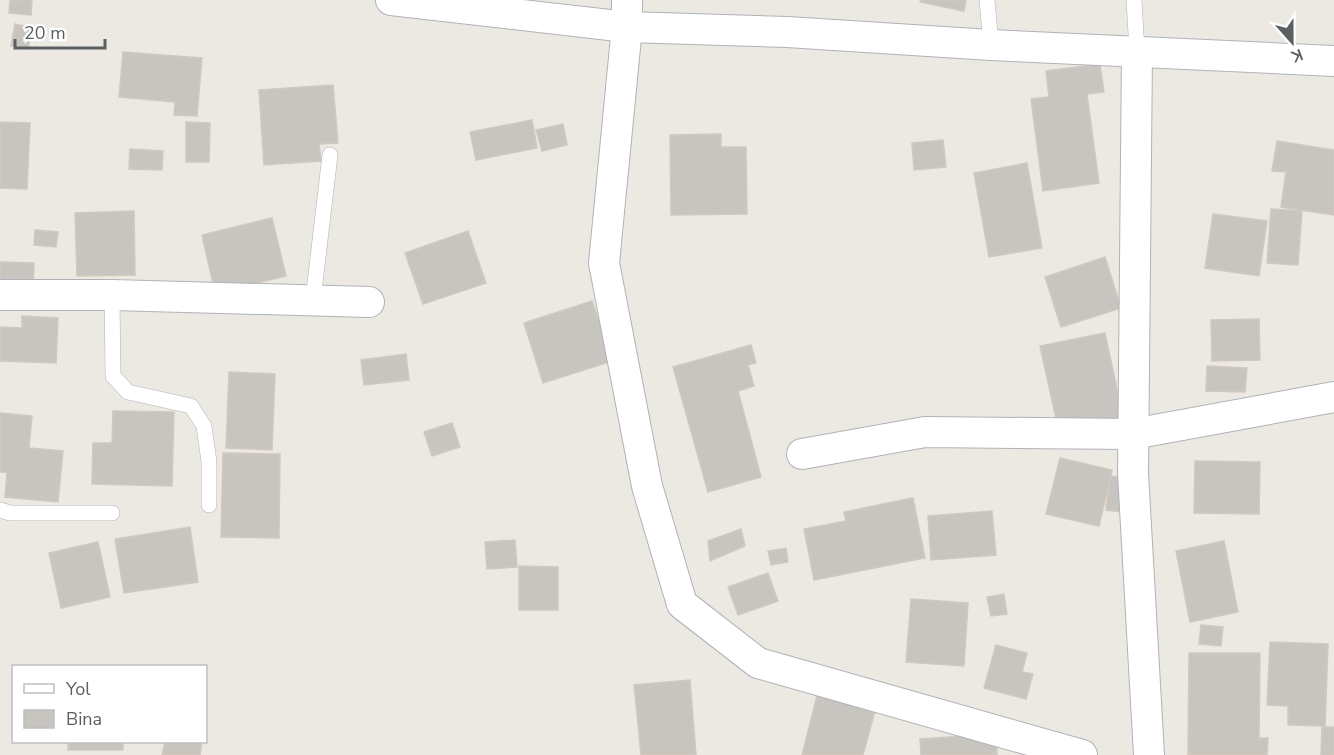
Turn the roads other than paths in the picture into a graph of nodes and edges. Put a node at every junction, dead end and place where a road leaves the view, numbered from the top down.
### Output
1 (391, 0) edge
2 (397, 0) edge
3 (987, 0) edge
4 (1134, 0) edge
5 (627, 14) edge
6 (991, 45) junction
7 (1137, 51) junction
8 (1334, 61) edge
9 (330, 155) dead end
10 (0, 295) edge
11 (112, 295) junction
12 (313, 300) junction
13 (369, 302) dead end
14 (1334, 397) edge
15 (1133, 434) junction
16 (802, 454) dead end
17 (209, 505) dead end
18 (0, 510) edge
19 (112, 513) dead end
20 (1082, 755) edge
21 (1149, 755) edge

1 - 2 street
2 - 5 street
3 - 6 lane
4 - 7 lane
5 - 6 street
5 - 20 street
6 - 7 street
7 - 8 street
7 - 15 street
9 - 12 lane
10 - 11 street
11 - 12 street
11 - 17 lane
12 - 13 street
14 - 15 street
15 - 16 street
15 - 21 street
18 - 19 lane

